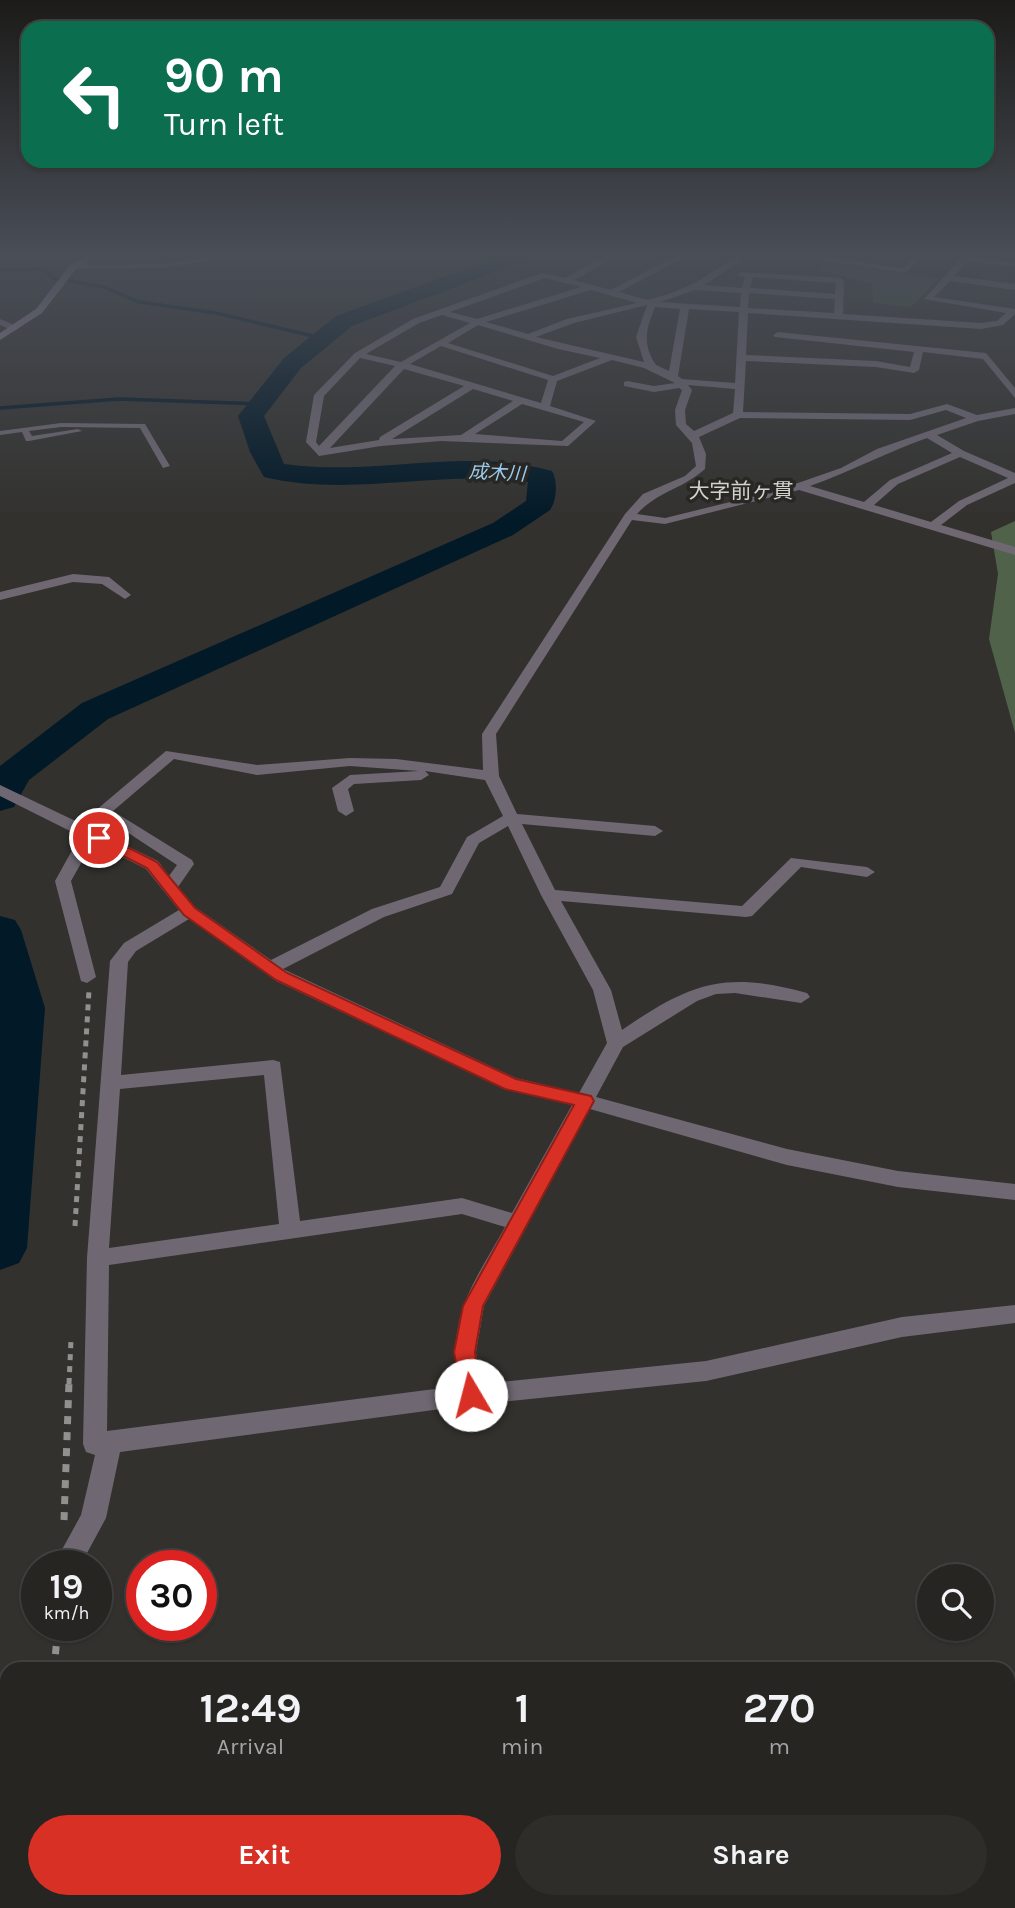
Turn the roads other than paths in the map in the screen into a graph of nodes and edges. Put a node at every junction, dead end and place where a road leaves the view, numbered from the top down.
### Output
1 (377, 343) edge
2 (440, 343) joint
3 (550, 343) edge
4 (641, 343) edge
5 (682, 343) edge
6 (743, 343) edge
7 (854, 343) edge
8 (919, 350) junction
9 (358, 355) junction
10 (611, 357) junction
11 (743, 358) junction
12 (402, 365) junction
13 (653, 369) junction
14 (553, 379) junction
15 (679, 381) junction
16 (627, 383) dead end
17 (473, 385) junction
18 (740, 386) junction
19 (1015, 395) edge
20 (521, 400) junction
21 (545, 406) junction
22 (1015, 411) edge
23 (738, 415) junction
24 (976, 418) junction
25 (0, 433) edge
26 (694, 435) junction
27 (929, 435) junction
28 (464, 437) junction
29 (381, 440) junction
30 (319, 453) junction
31 (960, 453) junction
32 (166, 466) dead end
33 (1015, 478) edge
34 (800, 487) junction
35 (866, 508) junction
36 (629, 516) junction
37 (932, 527) junction
38 (1015, 551) edge
39 (125, 595) dead end
40 (0, 596) edge
41 (491, 776) junction
42 (0, 790) edge
43 (103, 811) junction
44 (346, 811) dead end
45 (510, 818) junction
46 (655, 831) dead end
47 (867, 872) dead end
48 (170, 887) junction
49 (549, 895) junction
50 (189, 911) junction
51 (270, 968) junction
52 (88, 977) dead end
53 (801, 997) dead end
54 (616, 1043) junction
55 (110, 1083) junction
56 (585, 1101) junction
57 (1015, 1192) edge
58 (518, 1223) junction
59 (290, 1230) junction
60 (99, 1258) junction
61 (1015, 1314) edge
62 (471, 1395) junction
63 (110, 1441) junction
64 (75, 1550) edge

1 - 9 street
2 - 12 street
2 - 14 street
3 - 10 street
4 - 13 street
5 - 15 street
6 - 11 street
7 - 8 street
8 - 11 street
8 - 19 street
9 - 12 street
9 - 30 street
10 - 13 street
10 - 14 street
11 - 18 street
12 - 17 street
12 - 30 street
13 - 15 street
14 - 21 street
15 - 16 street
15 - 18 street
15 - 26 street
17 - 20 street
17 - 29 street
18 - 23 street
20 - 21 street
20 - 28 street
21 - 28 street
22 - 24 street
23 - 24 street
23 - 26 street
24 - 27 street
25 - 32 lane
26 - 36 street
27 - 31 street
27 - 34 street
28 - 29 street
29 - 30 street
31 - 33 street
31 - 35 street
33 - 37 street
34 - 35 street
34 - 36 street
35 - 37 street
36 - 41 street
37 - 38 street
39 - 40 street
41 - 43 street
41 - 44 street
41 - 45 street
42 - 48 street
43 - 48 street
43 - 52 street
45 - 46 street
45 - 49 street
45 - 51 street
47 - 49 street
48 - 50 street
49 - 54 street
50 - 51 street
50 - 55 street
51 - 56 street
53 - 54 street
54 - 56 street
55 - 59 street
55 - 60 street
56 - 57 street
56 - 58 street
58 - 59 street
58 - 62 street
59 - 60 street
60 - 63 street
61 - 62 street
62 - 63 street
63 - 64 street

